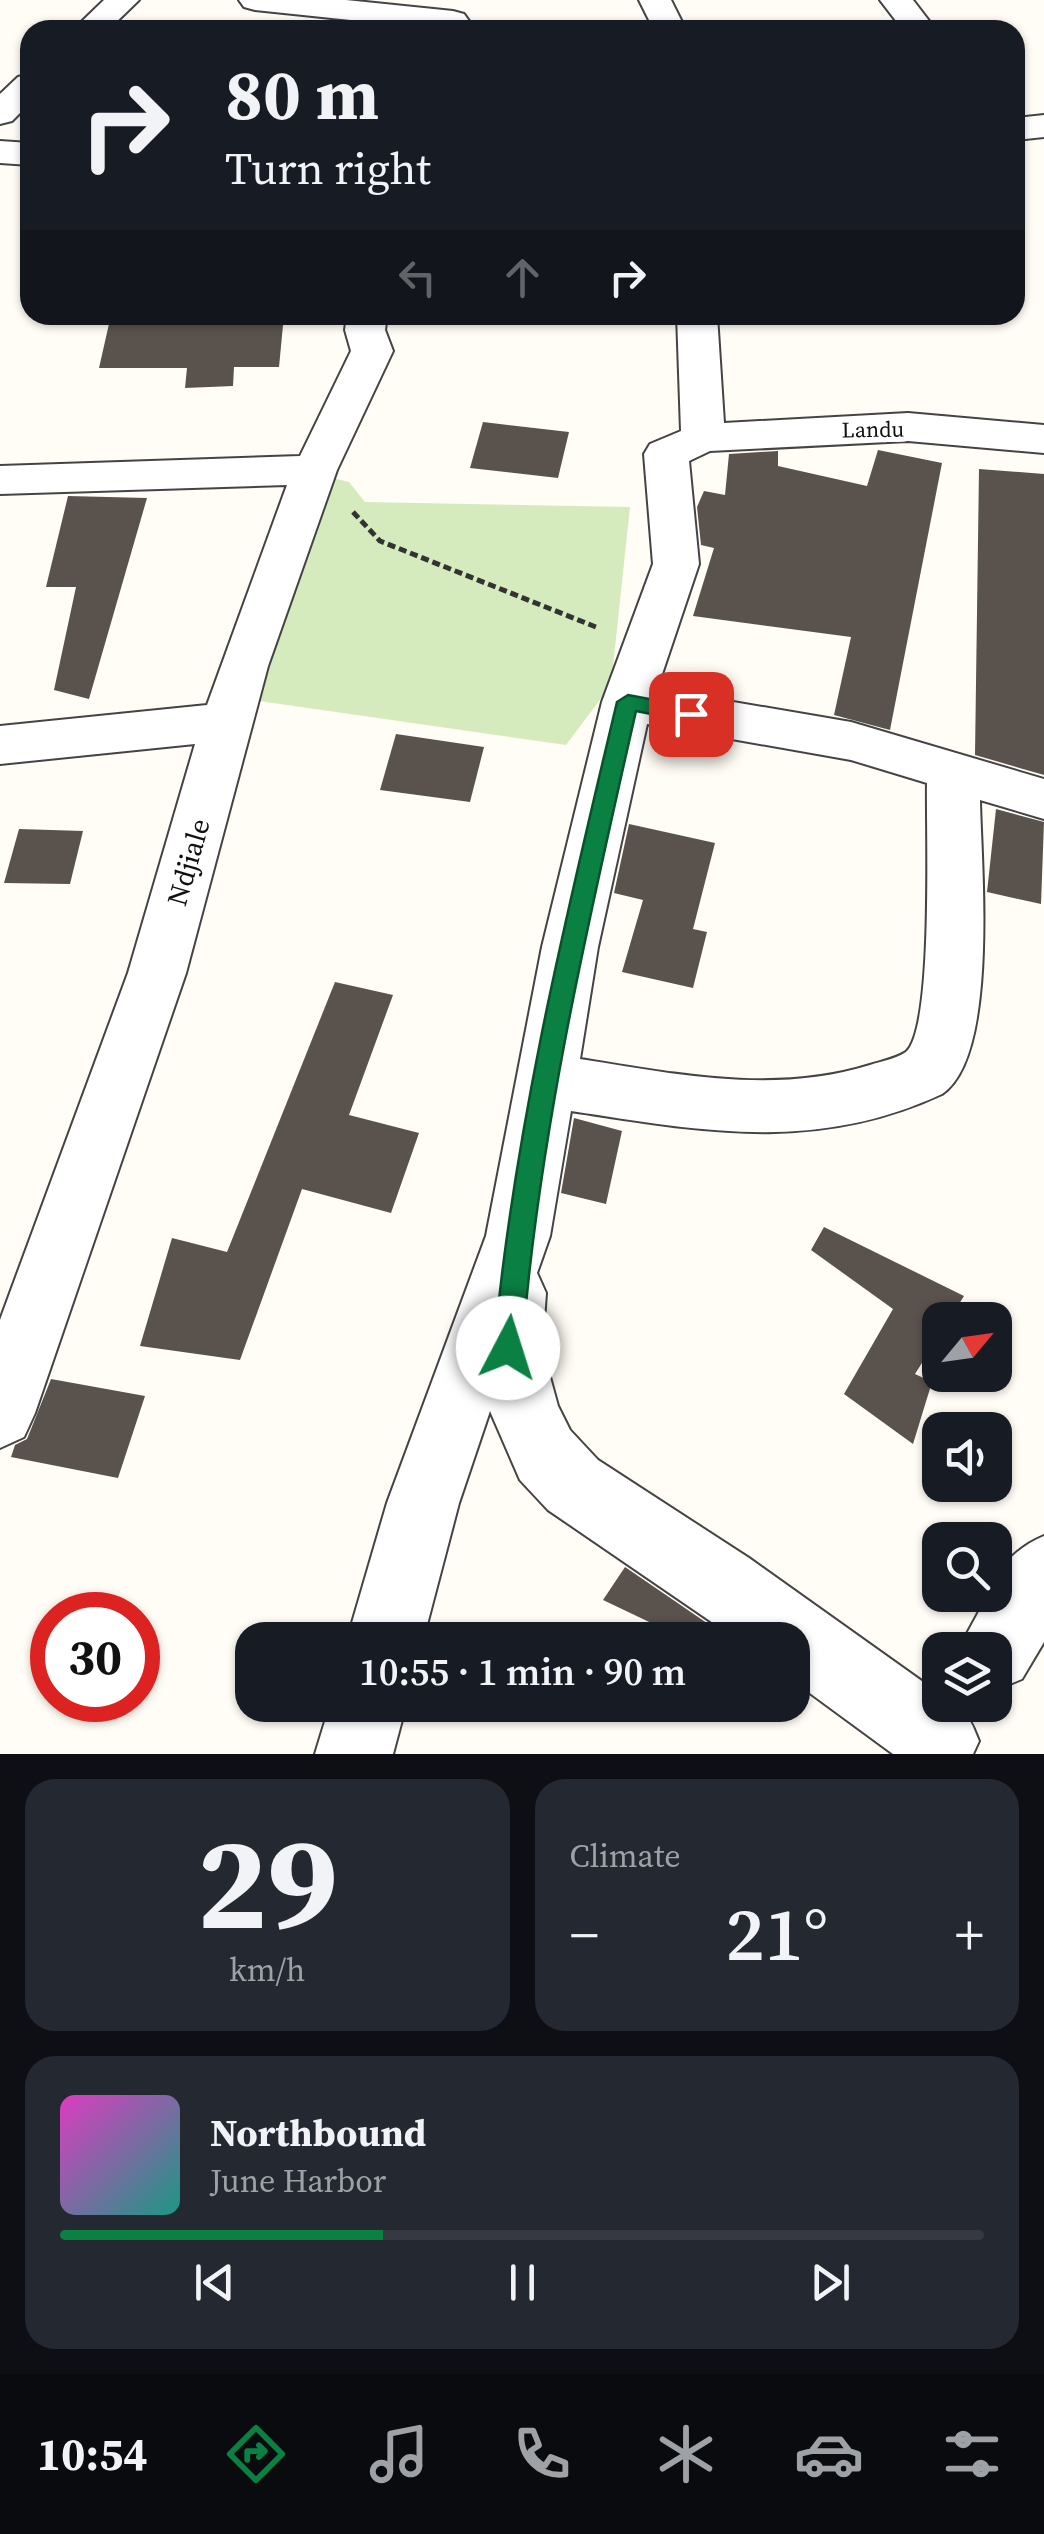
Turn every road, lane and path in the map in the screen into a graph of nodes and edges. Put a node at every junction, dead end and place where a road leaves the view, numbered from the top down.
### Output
1 (123, 0) edge
2 (255, 0) edge
3 (896, 0) edge
4 (454, 17) edge
5 (100, 20) edge
6 (912, 20) edge
7 (20, 94) edge
8 (0, 114) edge
9 (365, 325) edge
10 (697, 325) edge
11 (1044, 420) edge
12 (702, 438) junction
13 (1043, 439) edge
14 (315, 470) junction
15 (0, 480) edge
16 (644, 646) junction
17 (628, 702) junction
18 (227, 722) junction
19 (0, 745) edge
20 (953, 770) junction
21 (1044, 799) edge
22 (548, 1081) junction
23 (518, 1236) junction
24 (0, 1412) edge
25 (1044, 1573) edge
26 (390, 1622) edge
27 (1007, 1632) edge
28 (363, 1722) edge
29 (946, 1733) edge
30 (354, 1754) edge

1 - 5 street
2 - 4 street
3 - 6 street
7 - 8 street
9 - 14 street, Ndjiale
10 - 12 street
11 - 13 street
12 - 13 street, Landu
12 - 16 street
14 - 15 street
14 - 16 path
14 - 18 street, Ndjiale
16 - 17 street
17 - 20 street
17 - 22 street
18 - 19 street
18 - 24 street, Ndjiale
20 - 21 street
20 - 22 street
22 - 23 street
23 - 26 street
23 - 29 street
25 - 27 street
28 - 30 street

